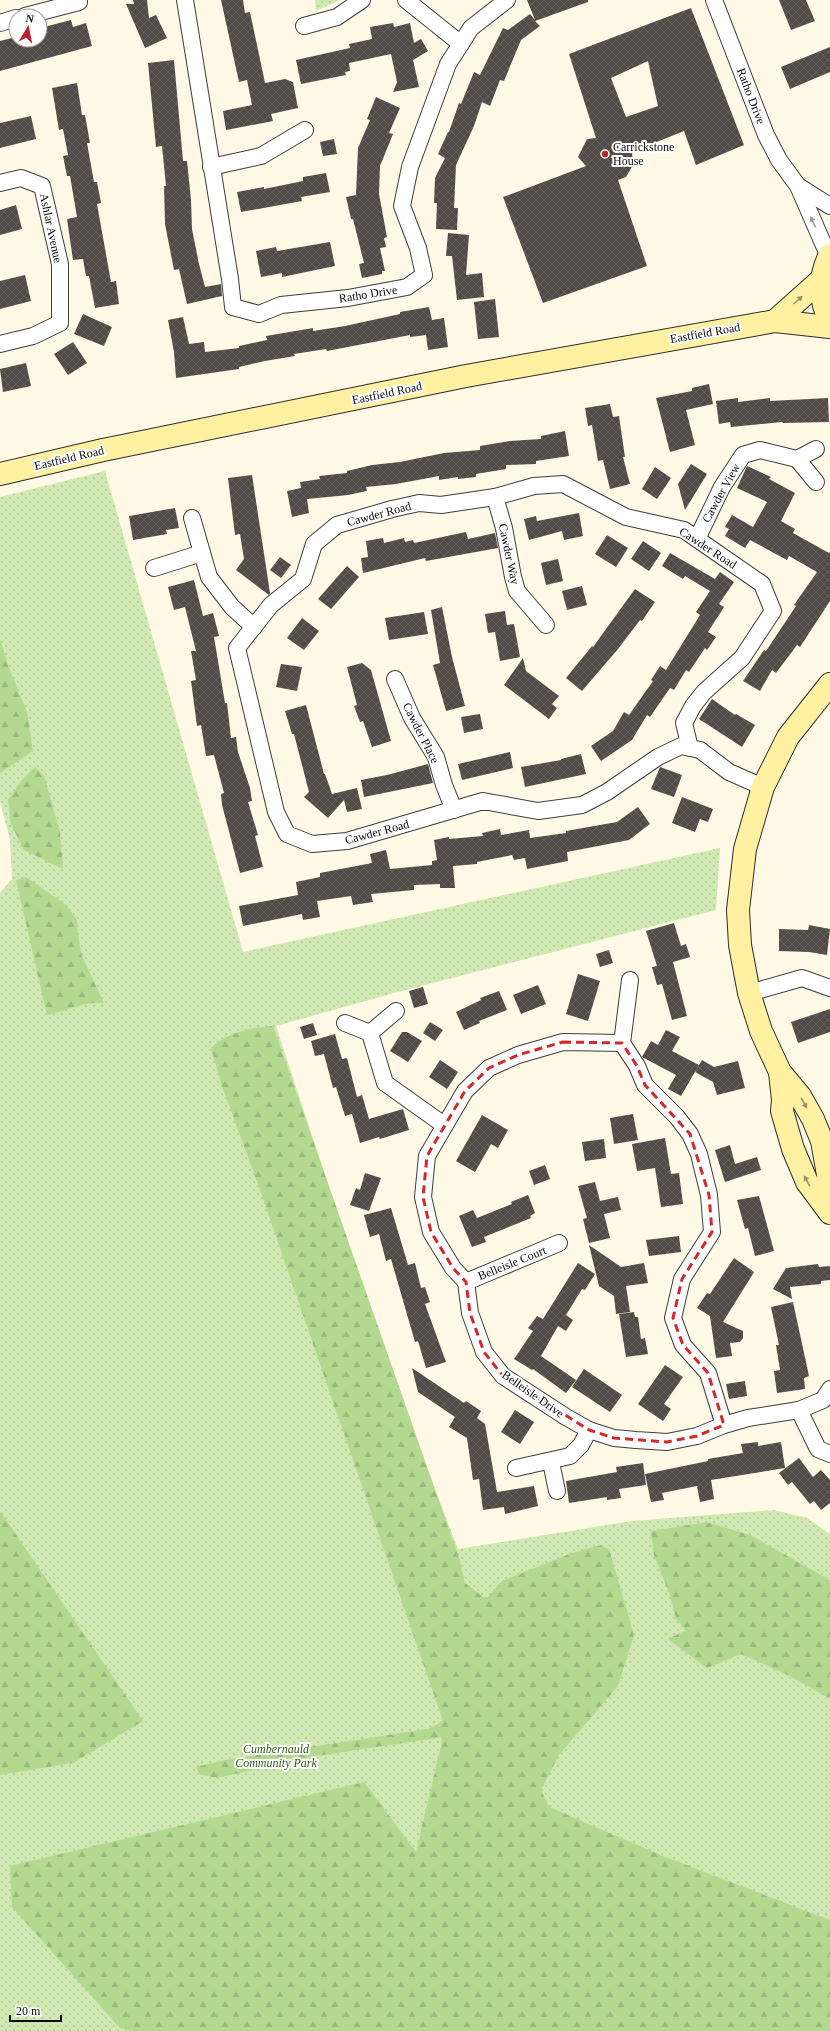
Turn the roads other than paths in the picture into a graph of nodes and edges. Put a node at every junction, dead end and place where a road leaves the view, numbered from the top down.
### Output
1 (185, 0) edge
2 (362, 0) edge
3 (406, 0) edge
4 (507, 0) edge
5 (714, 0) edge
6 (79, 2) dead end
7 (41, 6) edge
8 (304, 26) dead end
9 (461, 44) junction
10 (305, 130) dead end
11 (211, 166) junction
12 (0, 183) edge
13 (798, 186) junction
14 (830, 206) edge
15 (829, 256) edge
16 (822, 279) junction
17 (775, 320) junction
18 (830, 320) edge
19 (830, 327) edge
20 (0, 344) edge
21 (816, 449) dead end
22 (797, 459) junction
23 (0, 474) edge
24 (816, 482) dead end
25 (495, 496) junction
26 (192, 518) dead end
27 (697, 539) junction
28 (202, 553) junction
29 (154, 568) dead end
30 (546, 625) dead end
31 (254, 627) junction
32 (396, 679) dead end
33 (830, 684) edge
34 (690, 748) junction
35 (763, 787) junction
36 (454, 810) junction
37 (630, 980) dead end
38 (830, 988) edge
39 (749, 993) junction
40 (396, 1011) dead end
41 (344, 1023) dead end
42 (370, 1033) junction
43 (622, 1043) junction
44 (780, 1072) junction
45 (444, 1125) junction
46 (830, 1186) edge
47 (830, 1213) edge
48 (559, 1243) dead end
49 (466, 1282) junction
50 (830, 1389) edge
51 (799, 1410) junction
52 (724, 1425) junction
53 (589, 1430) junction
54 (830, 1454) edge
55 (551, 1462) junction
56 (516, 1468) dead end
57 (557, 1491) dead end

1 - 11 street, Ratho Drive
2 - 8 street
3 - 9 street
4 - 9 street, Ratho Drive
5 - 13 street, Ratho Drive
6 - 7 street
9 - 11 street, Ratho Drive
10 - 11 street
12 - 20 street, Ashlar Avenue
13 - 14 street, Ratho Drive
15 -> 13 street, Ratho Drive
15 - 16 street
17 -> 16 street
16 - 18 street
17 - 19 street, Eastfield Road
17 - 23 street, Eastfield Road
21 - 22 street
22 - 24 street
22 - 27 street, Cawder View
25 - 27 street, Cawder Road
25 - 30 street, Cawder Way
25 - 31 street, Cawder Road
26 - 28 street
27 - 34 street, Cawder Road
28 - 29 street
28 - 31 street
31 - 36 street, Cawder Road
32 - 36 street, Cawder Place
33 - 35 street
34 - 35 street
34 - 36 street, Cawder Road
35 - 39 street
37 - 43 street
38 - 39 street
39 - 44 street
40 - 42 street
41 - 42 street
42 - 45 street
43 - 45 street
43 - 52 street
44 -> 46 street
47 -> 44 street
45 - 49 street
48 - 49 street, Belleisle Court
49 - 53 street, Belleisle Drive
50 - 51 street, Belleisle Drive
51 - 52 street, Belleisle Drive
51 - 54 street
52 - 53 street, Belleisle Drive
53 - 55 street
55 - 56 street
55 - 57 street

